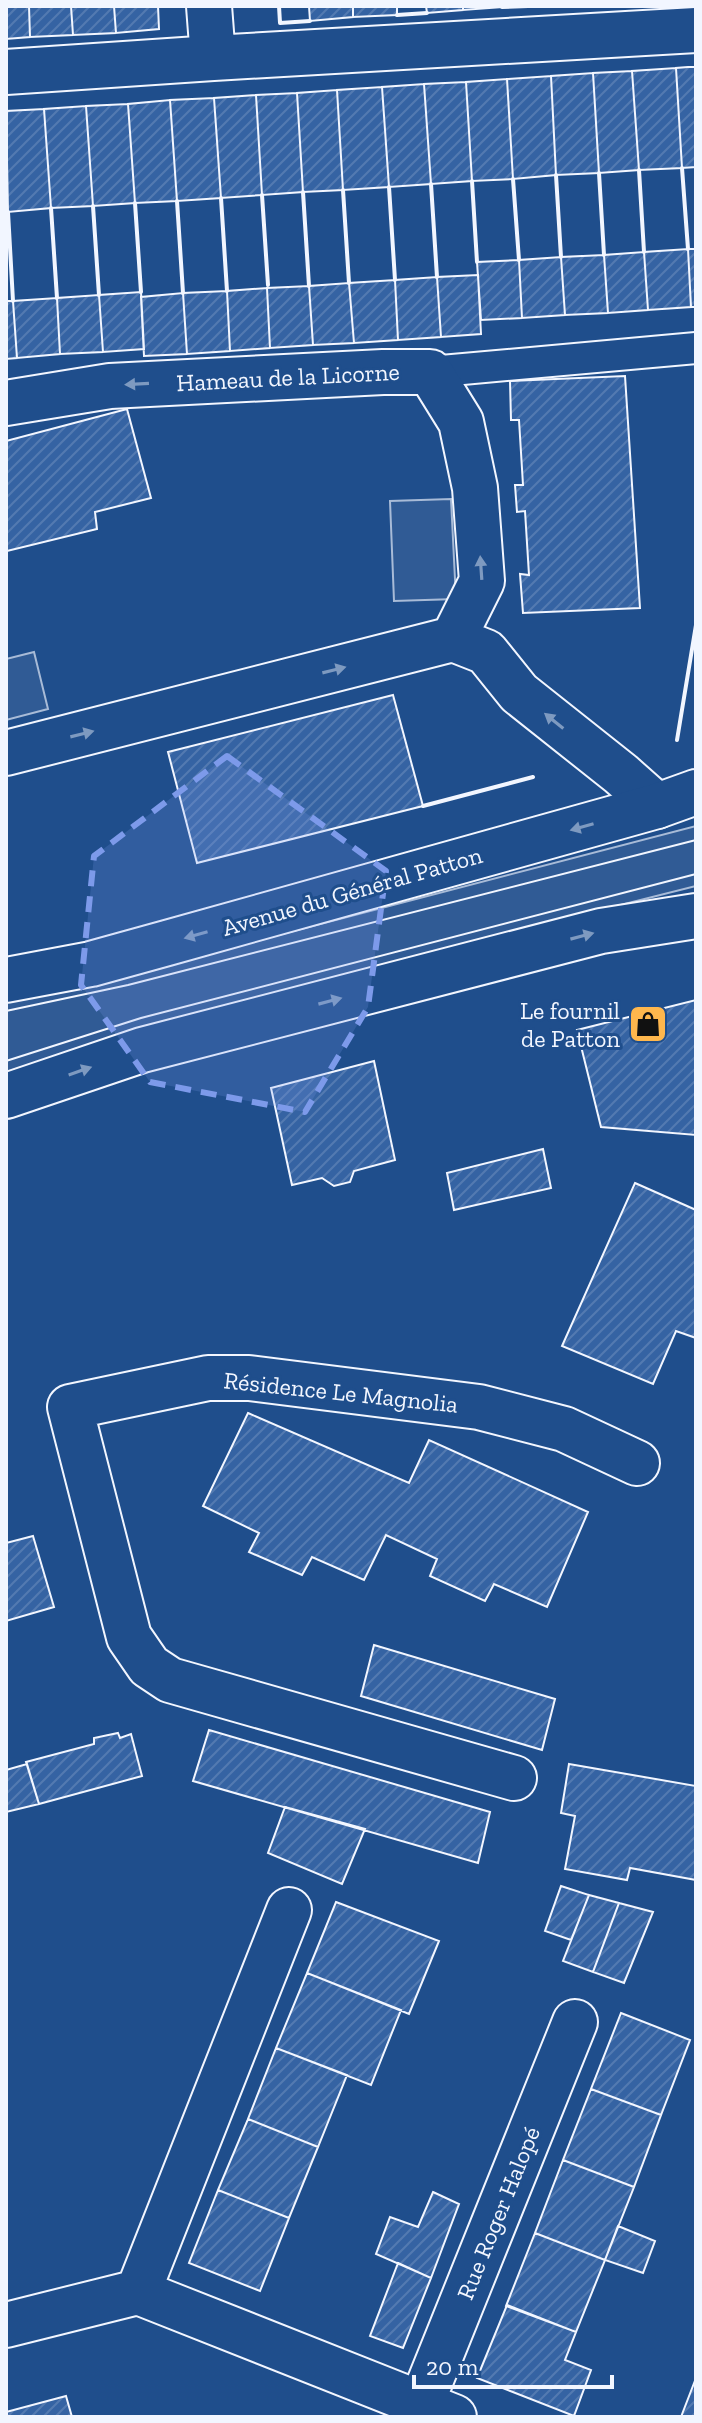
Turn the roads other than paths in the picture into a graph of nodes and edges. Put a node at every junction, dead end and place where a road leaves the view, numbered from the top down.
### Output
1 (209, 6) edge
2 (696, 30) edge
3 (213, 58) junction
4 (6, 72) edge
5 (696, 348) edge
6 (430, 372) junction
7 (6, 403) edge
8 (453, 639) junction
9 (6, 753) edge
10 (676, 799) edge
11 (696, 916) edge
12 (6, 980) edge
13 (6, 1096) edge
14 (637, 1463) dead end
15 (514, 1778) dead end
16 (289, 1910) dead end
17 (575, 2022) dead end
18 (138, 2292) junction
19 (6, 2325) edge
20 (437, 2410) edge

1 - 3 street
2 - 3 street
3 - 4 street
5 - 6 lane
6 -> 7 street, Hameau de la Licorne
8 -> 6 street, Hameau de la Licorne
9 -> 8 street
10 -> 8 street
10 -> 12 street, Avenue du Général Patton
13 -> 11 street
14 - 15 street, Résidence Le Magnolia
16 - 18 street
17 - 20 street, Rue Roger Halopé
18 - 19 street
18 - 20 street, Rue Roger Halopé

